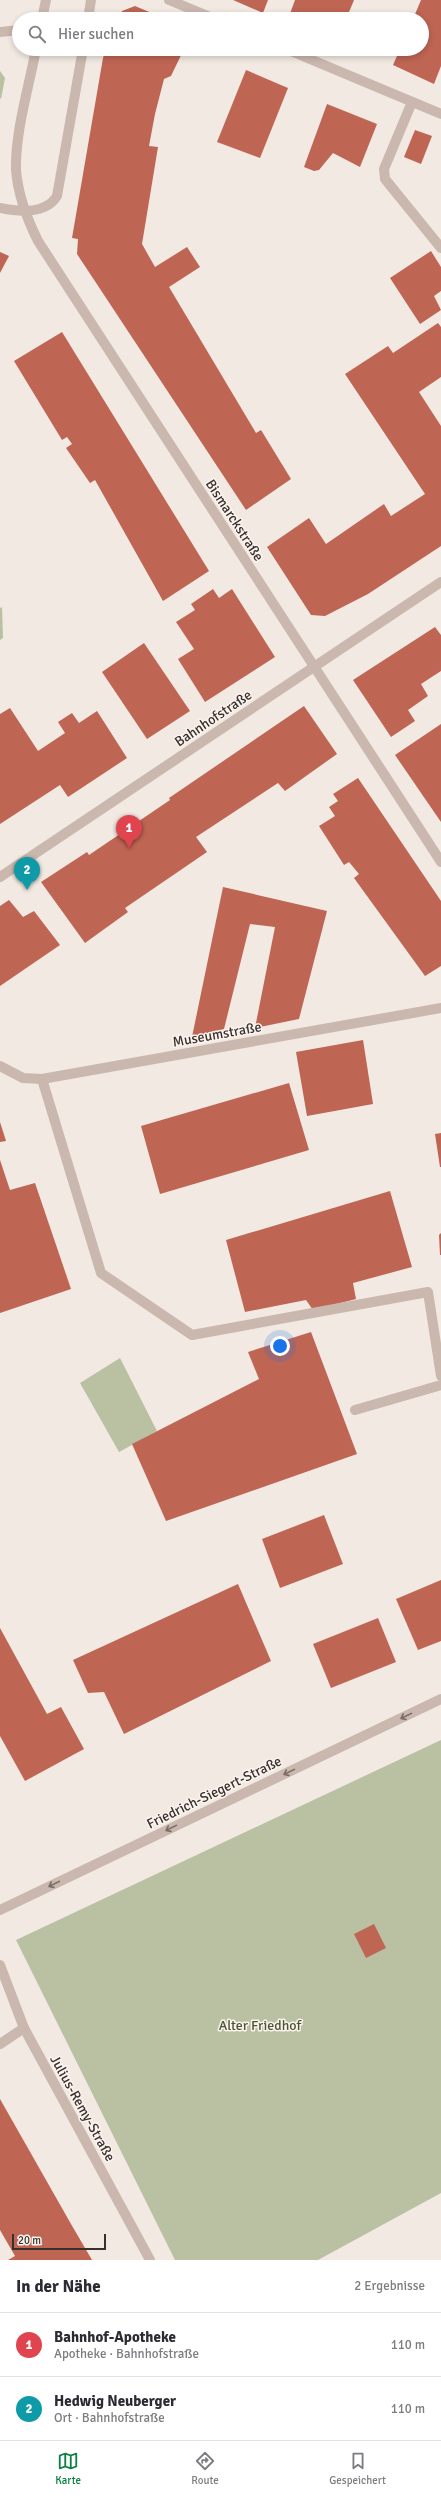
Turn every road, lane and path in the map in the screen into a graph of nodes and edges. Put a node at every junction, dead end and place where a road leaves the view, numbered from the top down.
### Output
1 (46, 0) edge
2 (91, 0) edge
3 (170, 0) edge
4 (43, 12) edge
5 (89, 12) edge
6 (198, 12) edge
7 (12, 31) edge
8 (0, 32) edge
9 (35, 56) edge
10 (82, 56) edge
11 (303, 56) edge
12 (412, 102) junction
13 (441, 114) edge
14 (0, 208) edge
15 (25, 211) junction
16 (441, 248) edge
17 (441, 582) edge
18 (314, 666) junction
19 (441, 862) edge
20 (0, 877) edge
21 (441, 1008) edge
22 (0, 1066) edge
23 (42, 1079) junction
24 (441, 1376) edge
25 (441, 1384) edge
26 (355, 1410) dead end
27 (441, 1699) edge
28 (0, 1910) edge
29 (0, 1965) edge
30 (24, 2028) junction
31 (0, 2044) edge
32 (150, 2260) edge

1 - 4 street
2 - 5 street
3 - 6 street
7 - 8 street
9 - 15 street, Bismarckstraße
10 - 15 street
11 - 12 street
12 - 13 street
12 - 16 street
14 - 15 street
15 - 18 street, Bismarckstraße
17 - 18 street, Bahnhofstraße
18 - 19 street, Bismarckstraße
18 - 20 street, Bahnhofstraße
21 - 23 street, Museumstraße
22 - 23 street, Museumstraße
23 - 24 street
25 - 26 street
27 -> 28 street, Friedrich-Siegert-Straße
29 - 30 street, Julius-Remy-Straße
30 - 31 street
30 - 32 street, Julius-Remy-Straße

